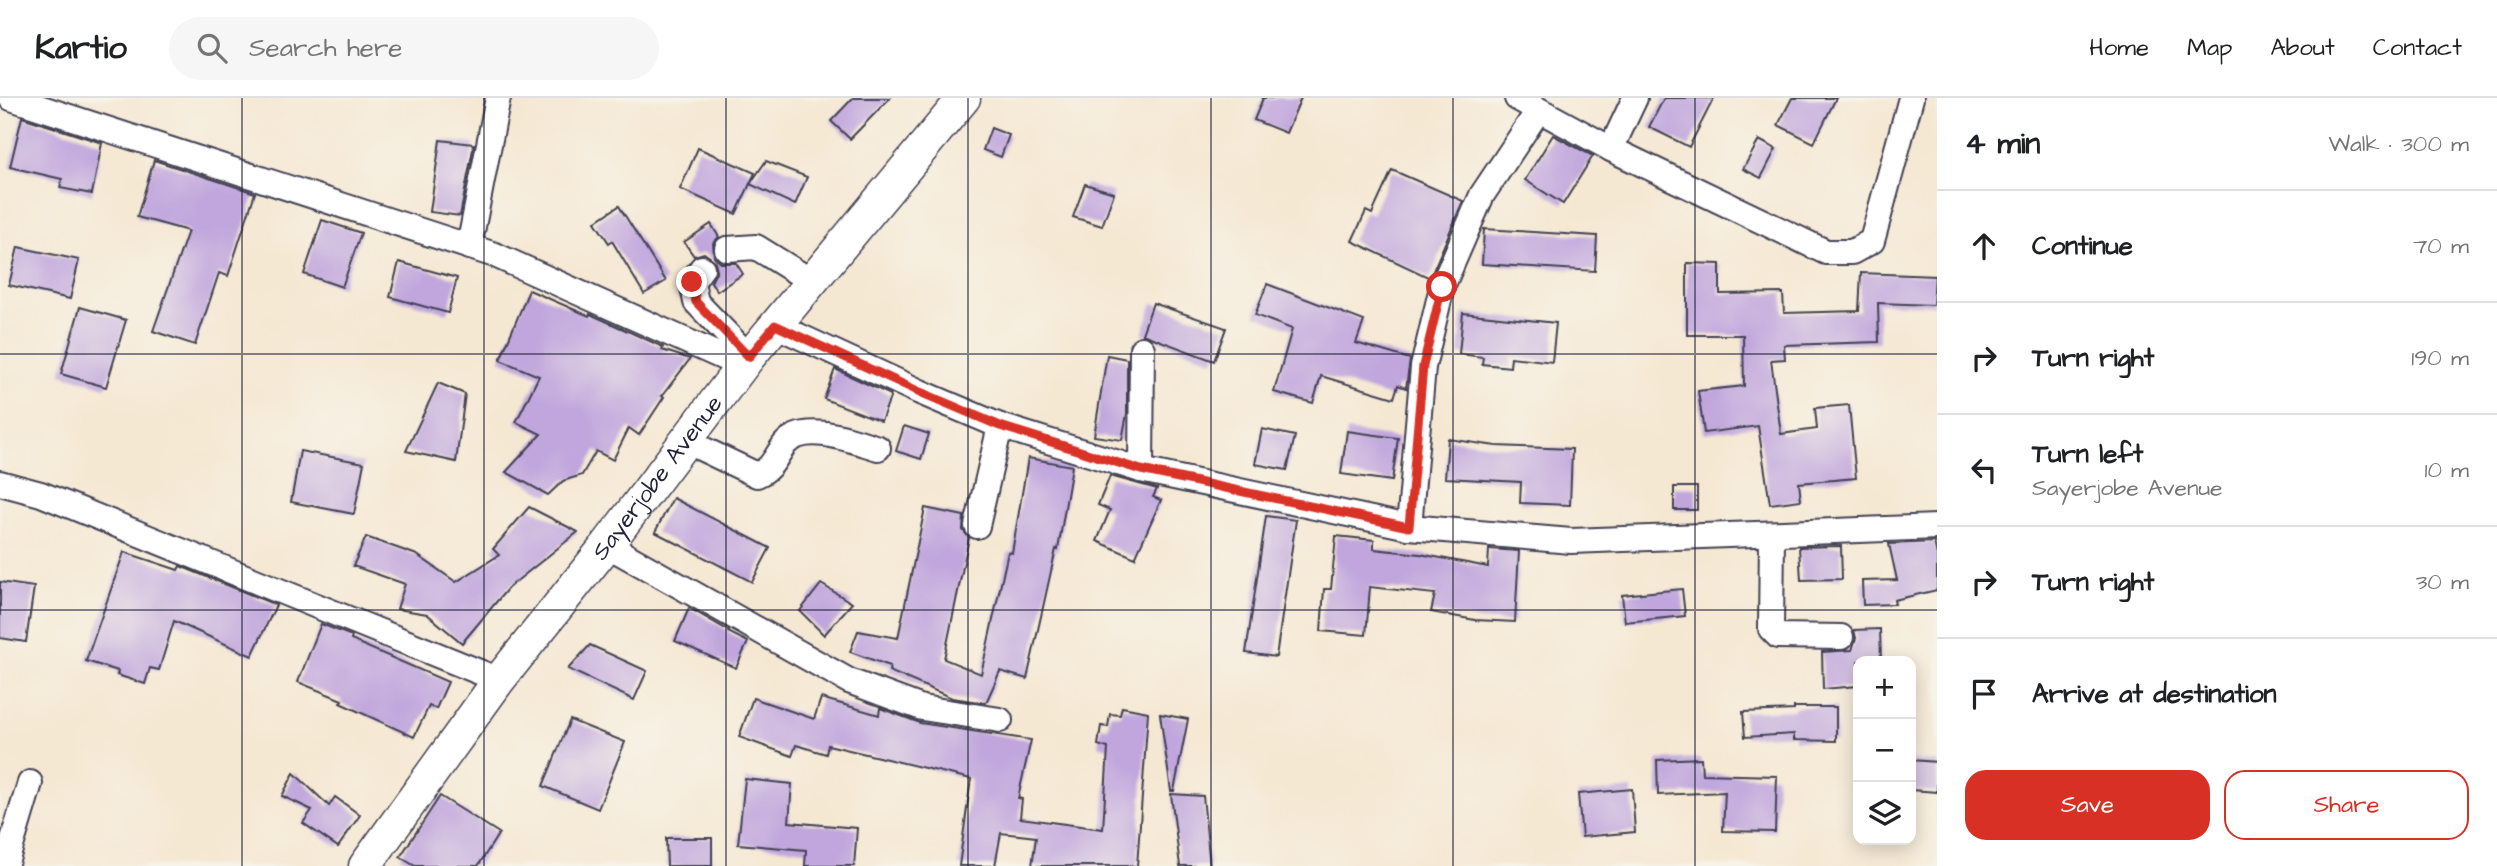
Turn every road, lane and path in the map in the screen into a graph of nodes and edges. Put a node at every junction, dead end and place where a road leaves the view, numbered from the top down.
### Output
1 (11, 98) edge
2 (498, 98) edge
3 (964, 98) edge
4 (1635, 98) edge
5 (1911, 98) edge
6 (1527, 104) edge
7 (1611, 149) junction
8 (469, 247) junction
9 (727, 249) dead end
10 (702, 268) dead end
11 (811, 281) junction
12 (775, 325) junction
13 (1142, 349) dead end
14 (746, 361) junction
15 (1000, 426) junction
16 (686, 441) junction
17 (878, 448) dead end
18 (1141, 470) junction
19 (0, 483) edge
20 (977, 526) dead end
21 (1409, 527) junction
22 (1937, 527) edge
23 (1772, 535) junction
24 (607, 545) junction
25 (1841, 637) dead end
26 (499, 680) junction
27 (1000, 719) dead end
28 (30, 783) dead end
29 (5, 866) edge
30 (365, 866) edge

1 - 8 street
2 - 8 street
3 - 11 main road, Sayerjobe Avenue
4 - 7 street
5 - 7 street
6 - 7 street
6 - 21 street
8 - 14 street
9 - 11 street
10 - 14 street
11 - 12 main road, Sayerjobe Avenue
12 - 14 main road, Sayerjobe Avenue
12 - 15 street
13 - 18 street
14 - 16 main road, Sayerjobe Avenue
15 - 18 street
15 - 20 street
16 - 17 street
16 - 24 main road, Sayerjobe Avenue
18 - 21 street
19 - 26 street
21 - 23 street
22 - 23 street
23 - 25 street
24 - 26 main road, Sayerjobe Avenue
24 - 27 street
26 - 30 main road, Sayerjobe Avenue
28 - 29 street

